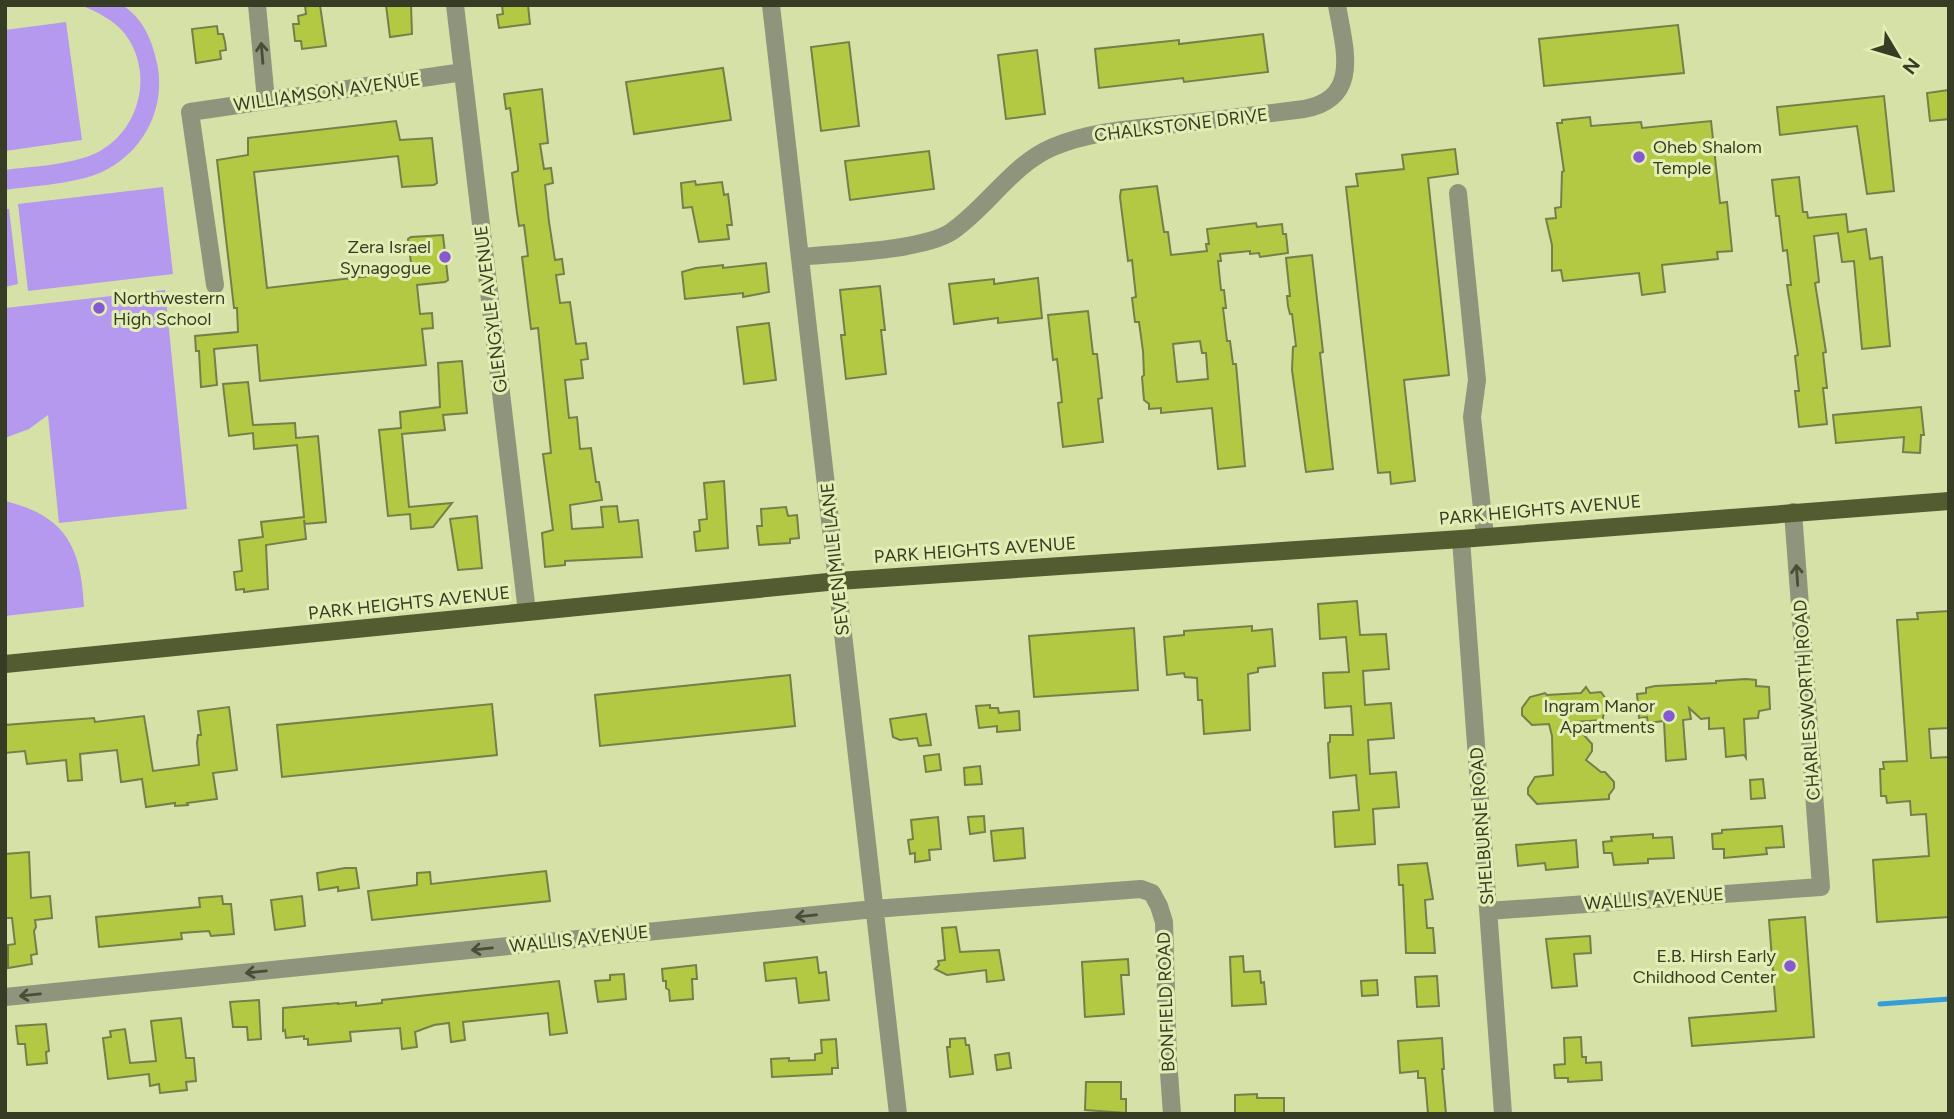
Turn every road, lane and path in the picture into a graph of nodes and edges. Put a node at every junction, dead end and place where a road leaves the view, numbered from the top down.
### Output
1 (257, 5) edge
2 (455, 5) edge
3 (771, 5) edge
4 (1337, 5) edge
5 (463, 72) junction
6 (266, 100) junction
7 (1458, 193) dead end
8 (800, 257) junction
9 (215, 285) dead end
10 (1949, 501) edge
11 (1793, 512) junction
12 (1485, 536) junction
13 (1461, 539) junction
14 (838, 581) junction
15 (527, 612) junction
16 (5, 664) edge
17 (1821, 887) joint
18 (1152, 893) joint
19 (874, 909) junction
20 (1488, 911) junction
21 (5, 997) edge
22 (898, 1114) edge
23 (1172, 1114) edge
24 (1503, 1114) edge

6 -> 1 street
2 - 5 street, GLENGYLE AVENUE
3 - 8 street, SEVEN MILE LANE
4 - 8 street, CHALKSTONE DRIVE
5 - 6 street, WILLIAMSON AVENUE
5 - 15 street, GLENGYLE AVENUE
6 - 9 street, WILLIAMSON AVENUE
7 - 12 street
8 - 14 street, SEVEN MILE LANE
10 - 11 main road, PARK HEIGHTS AVENUE
11 - 12 main road, PARK HEIGHTS AVENUE
17 -> 11 street, CHARLESWORTH ROAD
12 - 13 main road, PARK HEIGHTS AVENUE
13 - 14 main road, PARK HEIGHTS AVENUE
13 - 20 street, SHELBURNE ROAD
14 - 15 main road, PARK HEIGHTS AVENUE
14 - 19 street, SEVEN MILE LANE
15 - 16 main road, PARK HEIGHTS AVENUE
17 - 20 street, WALLIS AVENUE
18 - 19 street, WALLIS AVENUE
18 - 23 street, BONFIELD ROAD
19 -> 21 street, WALLIS AVENUE
19 - 22 street, SEVEN MILE LANE
20 - 24 street, SHELBURNE ROAD

